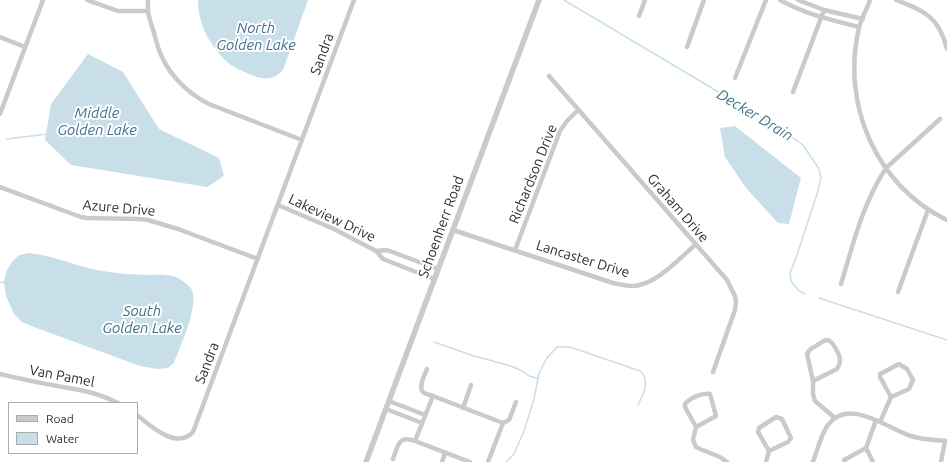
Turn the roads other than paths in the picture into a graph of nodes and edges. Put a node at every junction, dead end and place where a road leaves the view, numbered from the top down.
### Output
1 (43, 0) edge
2 (86, 0) edge
3 (148, 0) edge
4 (354, 0) edge
5 (539, 0) edge
6 (645, 0) edge
7 (704, 0) edge
8 (766, 0) edge
9 (780, 0) edge
10 (798, 0) edge
11 (870, 0) edge
12 (896, 0) edge
13 (824, 10) junction
14 (148, 12) junction
15 (639, 16) dead end
16 (821, 17) junction
17 (863, 19) junction
18 (859, 28) junction
19 (0, 37) edge
20 (25, 47) junction
21 (687, 47) dead end
22 (947, 49) edge
23 (549, 76) dead end
24 (735, 78) dead end
25 (793, 92) dead end
26 (578, 110) junction
27 (0, 114) edge
28 (940, 120) dead end
29 (302, 140) junction
30 (886, 168) junction
31 (0, 187) edge
32 (278, 205) junction
33 (928, 210) junction
34 (947, 220) edge
35 (453, 230) junction
36 (696, 244) junction
37 (515, 250) junction
38 (376, 251) junction
39 (258, 259) junction
40 (438, 270) junction
41 (434, 280) junction
42 (841, 284) dead end
43 (898, 292) dead end
44 (427, 369) dead end
45 (713, 372) dead end
46 (0, 374) edge
47 (813, 381) junction
48 (471, 385) dead end
49 (433, 396) junction
50 (891, 397) junction
51 (389, 401) junction
52 (116, 402) edge
53 (516, 402) dead end
54 (463, 408) junction
55 (386, 409) junction
56 (425, 415) junction
57 (138, 416) edge
58 (834, 418) junction
59 (878, 421) junction
60 (422, 423) junction
61 (503, 423) junction
62 (696, 427) junction
63 (415, 441) junction
64 (946, 441) edge
65 (866, 448) junction
66 (769, 452) junction
67 (445, 453) junction
68 (393, 460) dead end
69 (366, 462) edge
70 (442, 462) edge
71 (470, 462) edge
72 (488, 462) edge
73 (727, 462) edge
74 (766, 462) edge
75 (814, 462) edge
76 (845, 462) edge
77 (873, 462) edge
78 (942, 462) edge

1 - 20 street
2 - 14 street
3 - 14 street
4 - 29 street, Sandra
5 - 35 street, Schoenherr Road
6 - 15 street
7 - 21 street
8 - 24 street
9 - 16 street
10 - 13 street
11 - 17 street
12 - 22 street
13 - 16 street
13 - 17 street
14 - 29 street
16 - 18 street
16 - 25 street
17 - 18 street
18 - 30 street
19 - 20 street
20 - 27 street
23 - 26 street, Graham Drive
26 - 36 street, Graham Drive
26 - 37 street, Richardson Drive
28 - 30 street
29 - 32 street, Sandra
30 - 33 street
30 - 42 street
31 - 39 street, Azure Drive
32 - 38 street, Lakeview Drive
32 - 39 street, Sandra
33 - 34 street
33 - 43 street
35 - 37 street, Lancaster Drive
35 - 40 street, Schoenherr Road
36 - 37 street, Lancaster Drive
36 - 45 street, Graham Drive
38 - 40 street, Lakeview Drive
38 - 41 street, Lakeview Drive
39 - 57 street, Sandra
40 - 41 street, Schoenherr Road
41 - 51 street, Schoenherr Road
44 - 49 street
46 - 52 street, Van Pamel
47 - 47 street
47 - 58 street
48 - 54 street
49 - 54 street
49 - 56 street
50 - 50 street
50 - 59 street
51 - 55 street, Schoenherr Road
51 - 56 street
53 - 61 street
54 - 61 street
55 - 60 street
55 - 69 street, Schoenherr Road
56 - 60 street
58 - 59 street
58 - 75 street
59 - 64 street
59 - 65 street
60 - 63 street
61 - 72 street
62 - 62 street
62 - 73 street
63 - 67 street
63 - 68 street
64 - 78 street
65 - 76 street
65 - 77 street
66 - 66 street
66 - 74 street
67 - 70 street
67 - 71 street

